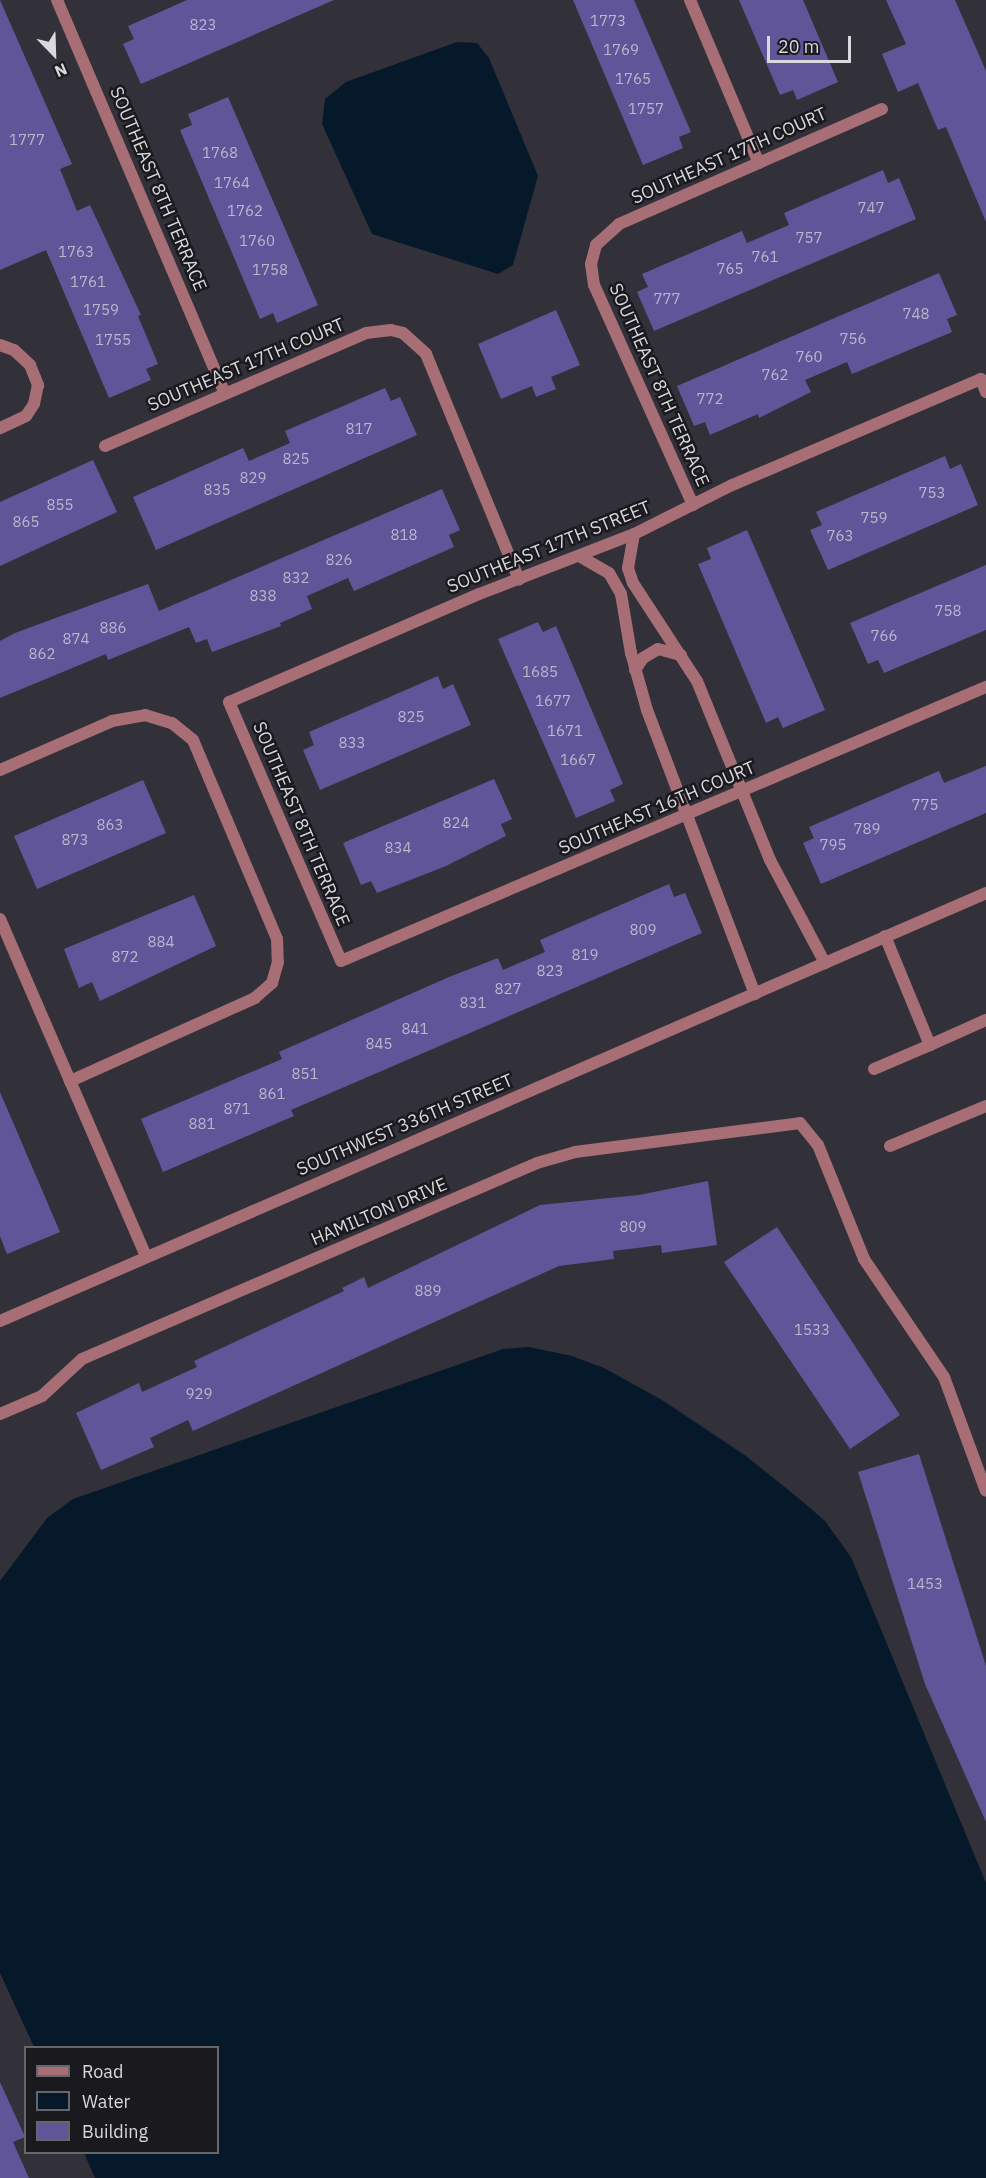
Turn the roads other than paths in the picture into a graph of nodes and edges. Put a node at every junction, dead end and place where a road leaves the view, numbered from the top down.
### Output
1 (57, 0) edge
2 (690, 0) edge
3 (882, 109) dead end
4 (759, 163) junction
5 (596, 245) joint
6 (0, 345) edge
7 (986, 392) edge
8 (225, 393) junction
9 (0, 428) edge
10 (105, 446) dead end
11 (693, 505) junction
12 (634, 534) junction
13 (581, 556) junction
14 (519, 580) junction
15 (682, 655) junction
16 (635, 670) junction
17 (986, 687) edge
18 (229, 702) joint
19 (0, 770) edge
20 (743, 791) junction
21 (688, 815) junction
22 (986, 893) edge
23 (0, 919) edge
24 (885, 936) junction
25 (341, 961) joint
26 (825, 963) junction
27 (755, 994) junction
28 (986, 1020) edge
29 (930, 1045) junction
30 (874, 1069) dead end
31 (70, 1081) junction
32 (986, 1106) edge
33 (890, 1146) dead end
34 (146, 1257) junction
35 (0, 1321) edge
36 (0, 1414) edge
37 (986, 1491) edge

1 - 8 street, SOUTHEAST 8TH TERRACE
2 - 4 street
3 - 4 street, SOUTHEAST 17TH COURT
4 - 5 street, SOUTHEAST 17TH COURT
5 - 11 street, SOUTHEAST 8TH TERRACE
6 - 9 street
7 - 11 street, SOUTHEAST 17TH STREET
8 - 10 street, SOUTHEAST 17TH COURT
8 - 14 street, SOUTHEAST 17TH COURT
11 - 12 street, SOUTHEAST 17TH STREET
12 - 13 street, SOUTHEAST 17TH STREET
12 - 15 street
13 - 14 street, SOUTHEAST 17TH STREET
13 - 16 street
14 - 18 street, SOUTHEAST 17TH STREET
15 - 16 street
15 - 20 street
16 - 21 street
17 - 20 street, SOUTHEAST 16TH COURT
18 - 25 street, SOUTHEAST 8TH TERRACE
19 - 31 street
20 - 21 street, SOUTHEAST 16TH COURT
20 - 26 street
21 - 25 street, SOUTHEAST 16TH COURT
21 - 27 street
22 - 24 street, SOUTHWEST 336TH STREET
23 - 31 street
24 - 26 street, SOUTHWEST 336TH STREET
24 - 29 street
26 - 27 street, SOUTHWEST 336TH STREET
27 - 34 street, SOUTHWEST 336TH STREET
28 - 29 street
29 - 30 street
31 - 34 street
32 - 33 street
34 - 35 street, SOUTHWEST 336TH STREET
36 - 37 street, HAMILTON DRIVE

